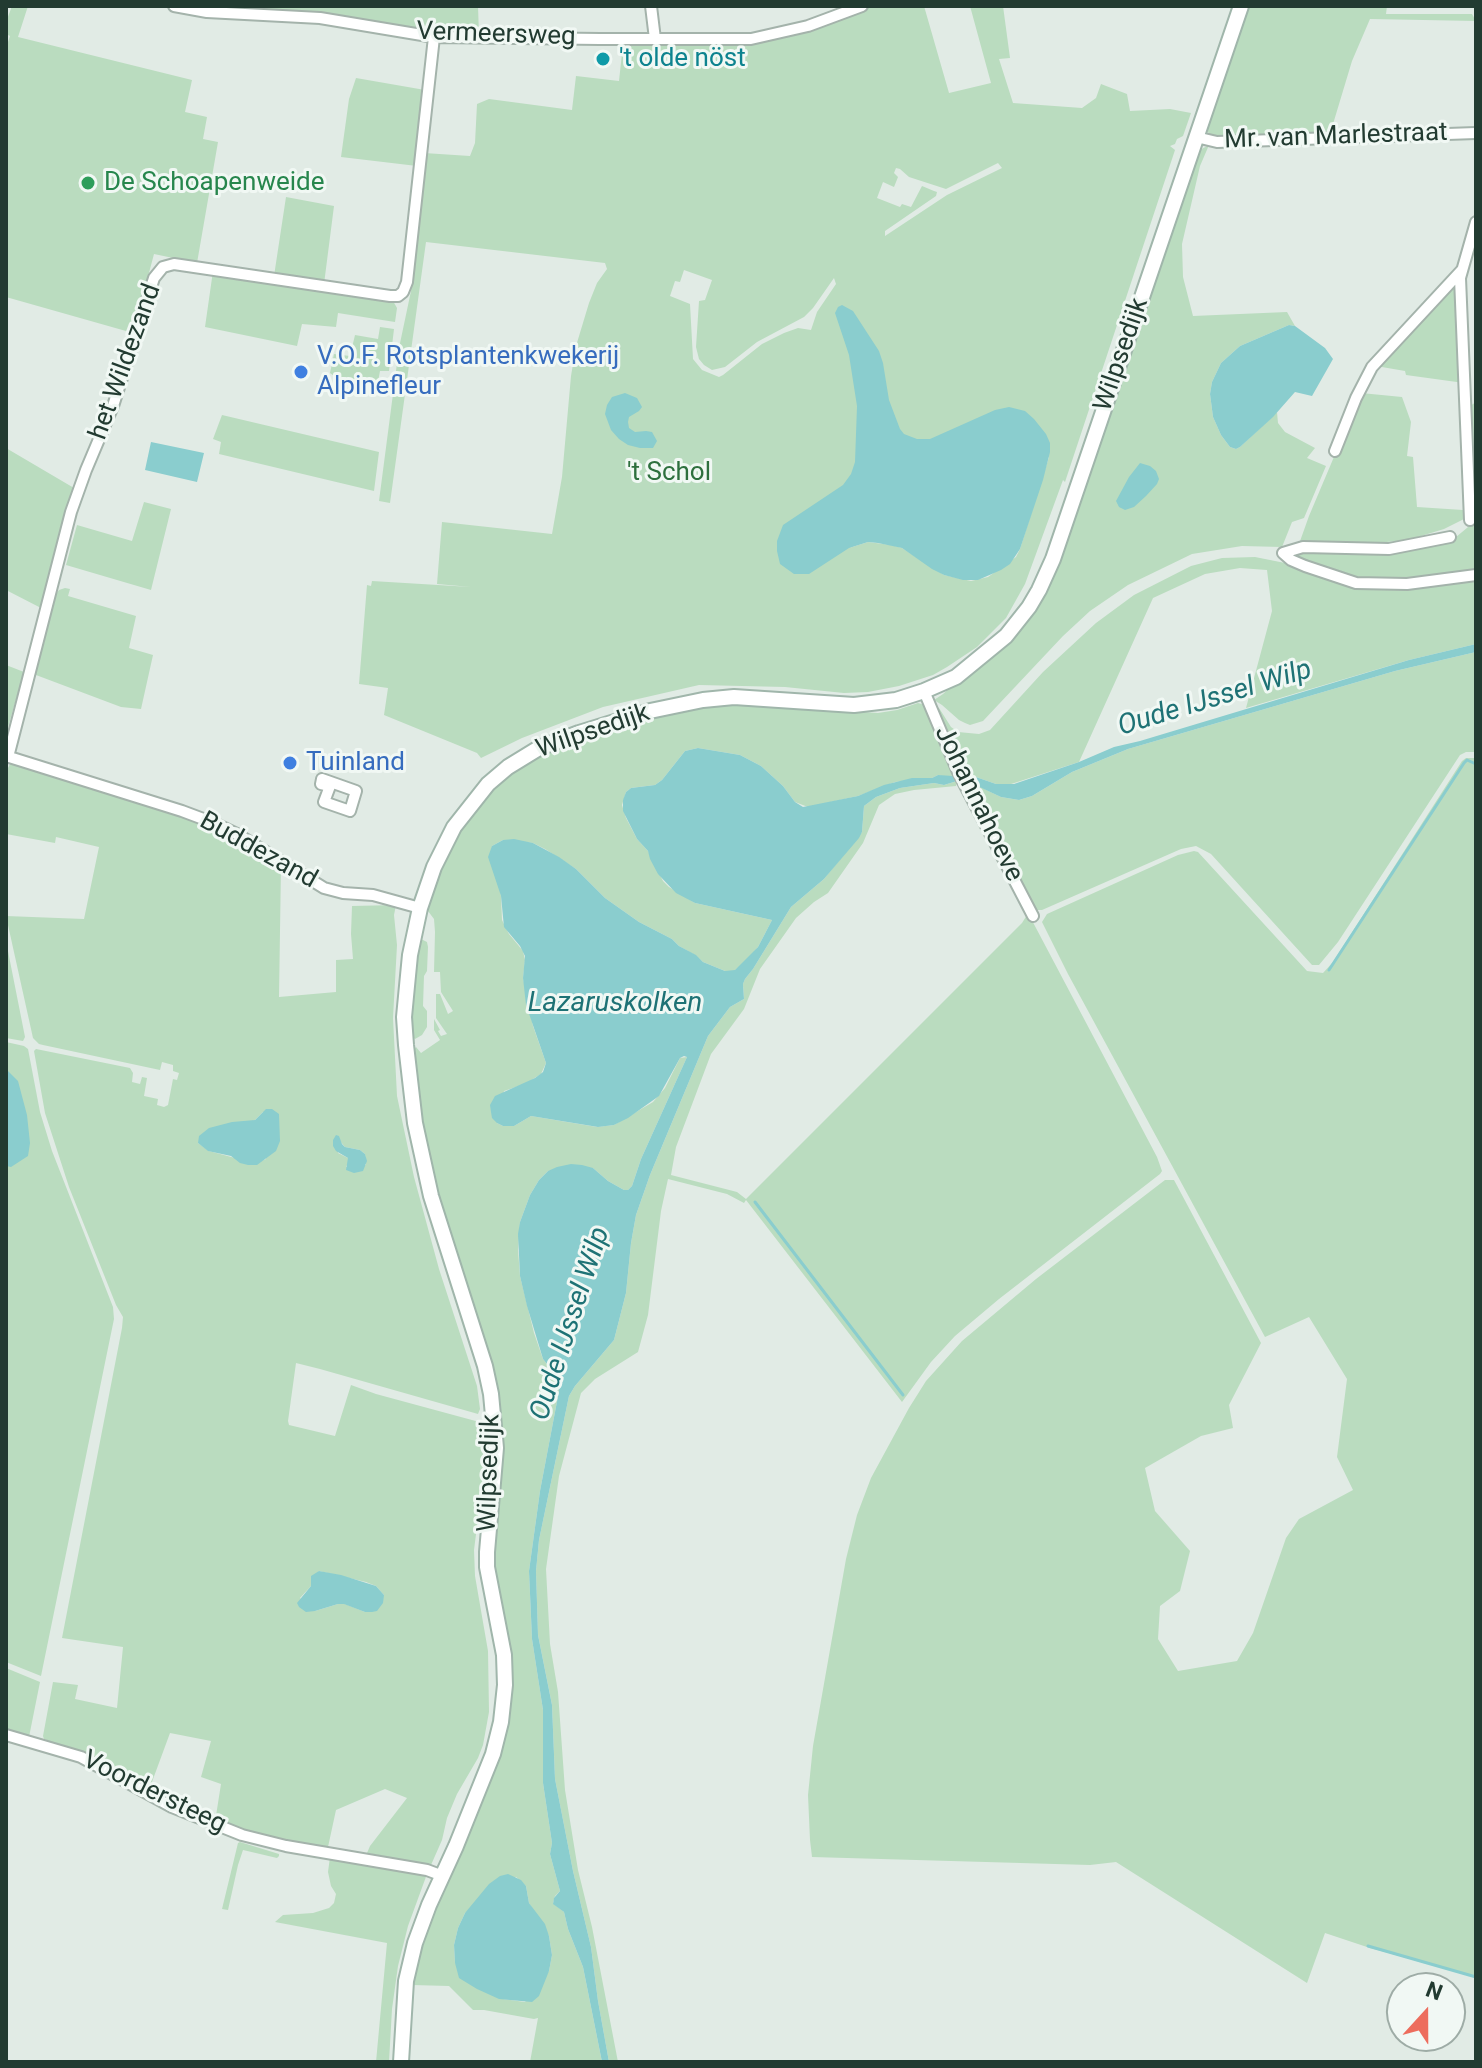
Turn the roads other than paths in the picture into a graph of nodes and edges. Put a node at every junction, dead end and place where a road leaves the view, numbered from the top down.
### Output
1 (174, 6) edge
2 (651, 6) edge
3 (862, 6) edge
4 (1241, 6) edge
5 (434, 37) junction
6 (655, 39) junction
7 (1476, 133) edge
8 (1196, 137) junction
9 (1476, 222) edge
10 (1462, 270) junction
11 (1335, 451) dead end
12 (1470, 520) dead end
13 (1450, 537) dead end
14 (1476, 575) edge
15 (924, 691) junction
16 (7, 756) edge
17 (420, 908) junction
18 (1033, 916) dead end
19 (6, 1735) edge
20 (443, 1876) junction
21 (401, 2062) edge

1 - 5 street, Vermeersweg
2 - 6 street
3 - 6 street, Vermeersweg
4 - 8 main road, Wilpsedijk
5 - 6 street, Vermeersweg
5 - 16 street, het Wildezand
7 - 8 street, Mr. van Marlestraat
8 - 15 main road, Wilpsedijk
9 - 10 street
10 - 11 street
10 - 12 street
13 - 14 street
15 - 17 main road, Wilpsedijk
15 - 18 street, Johannahoeve
16 - 17 street, Buddezand
17 - 20 main road, Wilpsedijk
19 - 20 street, Voordersteeg
20 - 21 main road, Wilpsedijk

